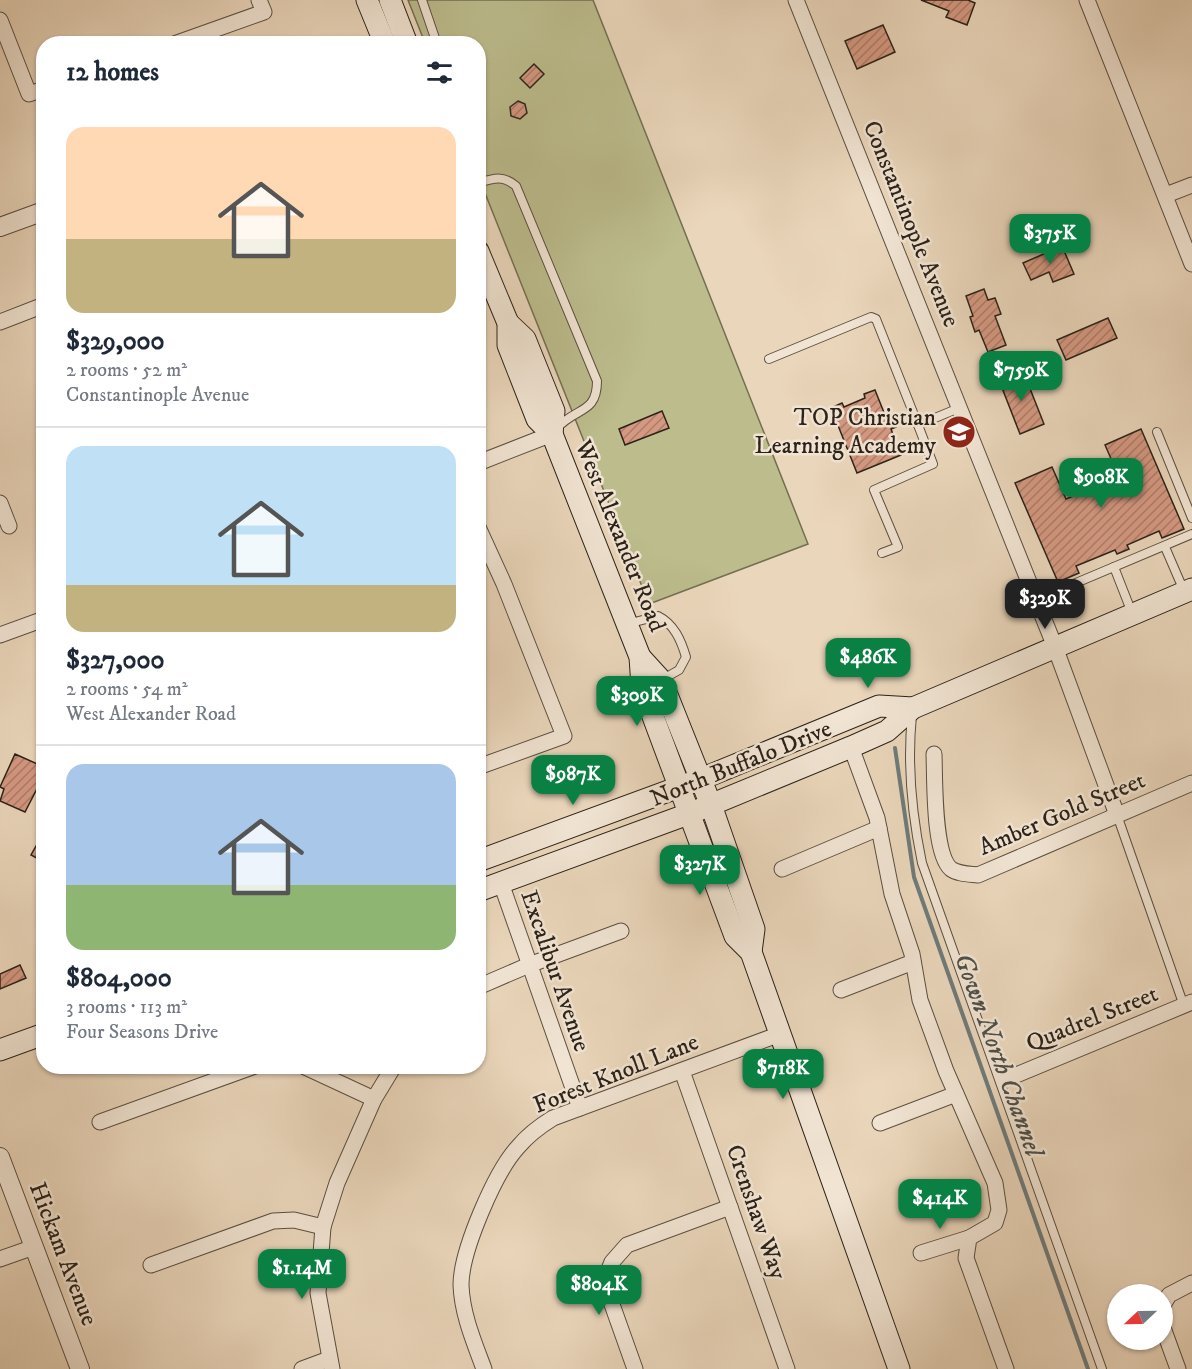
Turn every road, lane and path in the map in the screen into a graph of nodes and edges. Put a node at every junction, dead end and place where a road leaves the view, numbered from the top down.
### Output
1 (368, 0) edge
2 (390, 0) edge
3 (422, 0) edge
4 (796, 0) edge
5 (1088, 0) edge
6 (261, 6) edge
7 (0, 20) edge
8 (192, 36) edge
9 (382, 36) edge
10 (404, 36) edge
11 (434, 36) edge
12 (36, 92) edge
13 (486, 180) edge
14 (1192, 185) edge
15 (1166, 195) junction
16 (36, 214) edge
17 (0, 227) edge
18 (1192, 264) edge
19 (486, 270) edge
20 (36, 308) edge
21 (0, 322) edge
22 (769, 359) dead end
23 (959, 408) junction
24 (918, 424) junction
25 (1157, 432) dead end
26 (552, 434) junction
27 (486, 460) edge
28 (0, 503) edge
29 (1192, 518) edge
30 (9, 526) dead end
31 (1192, 534) edge
32 (486, 545) edge
33 (1166, 547) junction
34 (882, 553) dead end
35 (1114, 567) junction
36 (1064, 588) dead end
37 (1188, 591) edge
38 (1132, 615) junction
39 (36, 622) edge
40 (627, 624) junction
41 (0, 635) edge
42 (1055, 647) junction
43 (640, 657) junction
44 (661, 680) junction
45 (913, 708) junction
46 (851, 747) junction
47 (934, 754) dead end
48 (486, 764) edge
49 (701, 779) junction
50 (1192, 783) edge
51 (681, 787) junction
52 (711, 805) junction
53 (691, 813) junction
54 (1117, 815) junction
55 (879, 828) junction
56 (486, 858) edge
57 (782, 869) dead end
58 (501, 883) junction
59 (486, 888) edge
60 (621, 931) dead end
61 (751, 952) junction
62 (913, 962) junction
63 (529, 965) junction
64 (486, 984) edge
65 (841, 990) dead end
66 (1188, 1004) edge
67 (780, 1034) junction
68 (36, 1037) edge
69 (0, 1050) edge
70 (682, 1071) junction
71 (233, 1074) edge
72 (320, 1074) edge
73 (389, 1074) edge
74 (1009, 1078) dead end
75 (956, 1095) junction
76 (374, 1099) junction
77 (579, 1108) junction
78 (100, 1122) dead end
79 (879, 1123) dead end
80 (0, 1157) edge
81 (730, 1208) junction
82 (323, 1227) junction
83 (969, 1238) junction
84 (34, 1247) junction
85 (921, 1253) dead end
86 (0, 1259) edge
87 (151, 1265) dead end
88 (1192, 1283) edge
89 (1173, 1293) edge
90 (1171, 1350) edge
91 (330, 1364) edge
92 (80, 1369) edge
93 (302, 1369) edge
94 (484, 1369) edge
95 (635, 1369) edge
96 (787, 1369) edge
97 (899, 1369) edge
98 (1006, 1369) edge
99 (1101, 1369) edge
100 (1178, 1369) edge

1 - 9 main road
2 - 10 main road
3 - 11 lane
4 - 23 street, Constantinople Avenue
5 - 15 street
6 - 8 street
7 - 12 street
13 - 26 lane
14 - 15 street
15 - 18 street
16 - 17 street
19 - 26 main road, West Alexander Road
20 - 21 street
22 - 24 lane
23 - 24 lane
23 - 42 street, Constantinople Avenue
24 - 34 lane
25 - 29 lane
26 - 27 street
26 - 40 main road, West Alexander Road
28 - 30 street
31 - 33 lane
32 - 48 street
33 - 35 lane
33 - 37 lane
35 - 36 lane
35 - 38 lane
37 - 38 main road, North Buffalo Drive
38 - 42 main road, North Buffalo Drive
39 - 41 street
40 - 43 main road, West Alexander Road
40 - 44 lane
42 - 45 main road, North Buffalo Drive
42 - 54 street, Constantinople Avenue
43 - 44 main road, West Alexander Road
43 - 51 main road, West Alexander Road
44 - 49 main road, West Alexander Road
45 - 46 main road, North Buffalo Drive
45 - 49 main road, North Buffalo Drive
45 - 99 lane
46 - 52 main road, North Buffalo Drive
46 - 55 street
47 - 54 street, Amber Gold Street
49 - 51 main road, North Buffalo Drive
49 - 52 main road, West Alexander Road
50 - 54 street, Amber Gold Street
51 - 53 main road, West Alexander Road
51 - 56 main road, North Buffalo Drive
52 - 53 main road, North Buffalo Drive
52 - 61 main road, West Alexander Road
53 - 58 main road, North Buffalo Drive
53 - 61 main road, West Alexander Road
54 - 66 lane, Constantinople Avenue
55 - 57 street
55 - 62 street
58 - 59 main road, North Buffalo Drive
58 - 63 street, Excalibur Avenue
60 - 63 street
61 - 67 main road, West Alexander Road
62 - 65 street
62 - 75 street
63 - 64 street
63 - 77 street, Excalibur Avenue
66 - 74 street, Quadrel Street
67 - 70 street, Forest Knoll Lane
67 - 97 main road, West Alexander Road
68 - 69 main road
70 - 77 street, Forest Knoll Lane
70 - 81 street, Crenshaw Way
71 - 78 street
72 - 76 street
73 - 76 street
75 - 79 street
75 - 83 street
76 - 82 street
77 - 94 street, Forest Knoll Lane
80 - 84 street, Hickam Avenue
81 - 95 street
81 - 96 street, Crenshaw Way
82 - 87 street
82 - 91 street
83 - 85 street
83 - 98 street
84 - 86 street
84 - 92 street, Hickam Avenue
88 - 89 street
90 - 100 street
91 - 93 street

